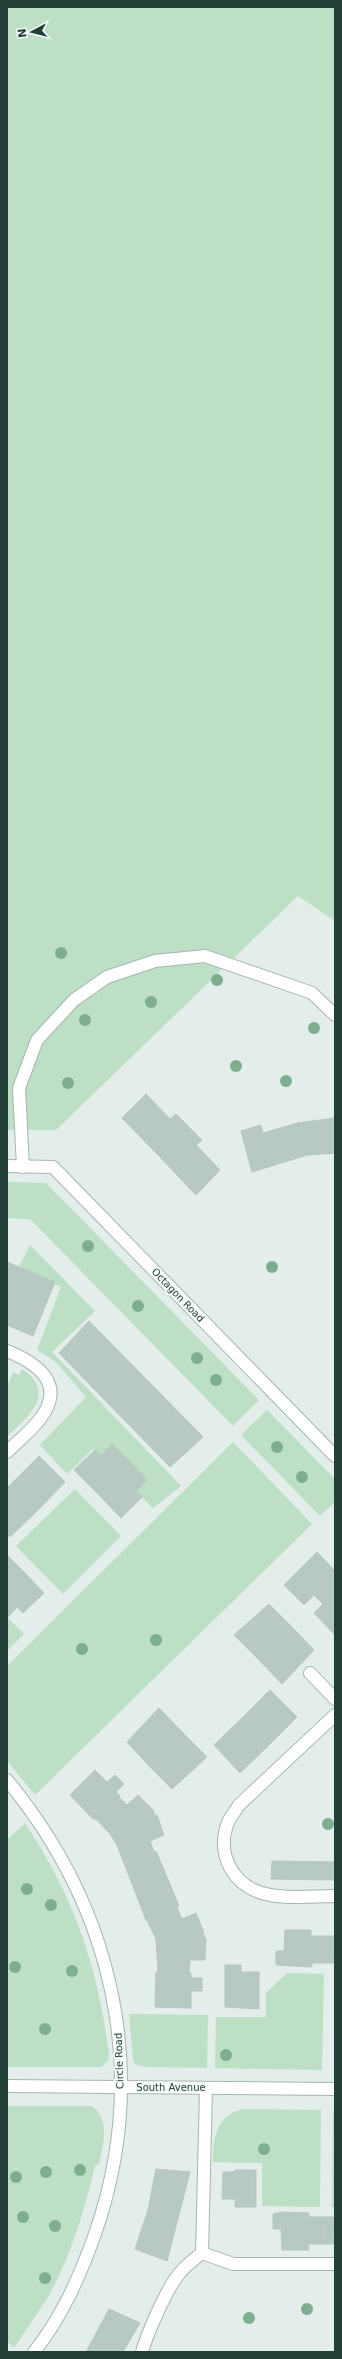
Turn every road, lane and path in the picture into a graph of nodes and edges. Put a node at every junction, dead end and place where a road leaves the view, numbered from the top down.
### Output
1 (335, 1015) edge
2 (7, 1166) edge
3 (23, 1166) junction
4 (7, 1350) edge
5 (7, 1452) edge
6 (335, 1456) edge
7 (310, 1673) dead end
8 (335, 1700) edge
9 (335, 1715) edge
10 (7, 1780) edge
11 (335, 1896) edge
12 (7, 2086) edge
13 (121, 2087) junction
14 (206, 2088) junction
15 (335, 2089) edge
16 (202, 2254) junction
17 (335, 2264) edge
18 (34, 2352) edge
19 (142, 2352) edge

1 - 3 street
2 - 3 street, Octagon Road
3 - 6 street, Octagon Road
4 - 5 street
7 - 8 street
9 - 11 street
10 - 13 street, Circle Road
12 - 13 street, South Avenue
13 - 14 street, South Avenue
13 - 18 street, Circle Road
14 - 15 street, South Avenue
14 - 16 street
16 - 17 street
16 - 19 street

